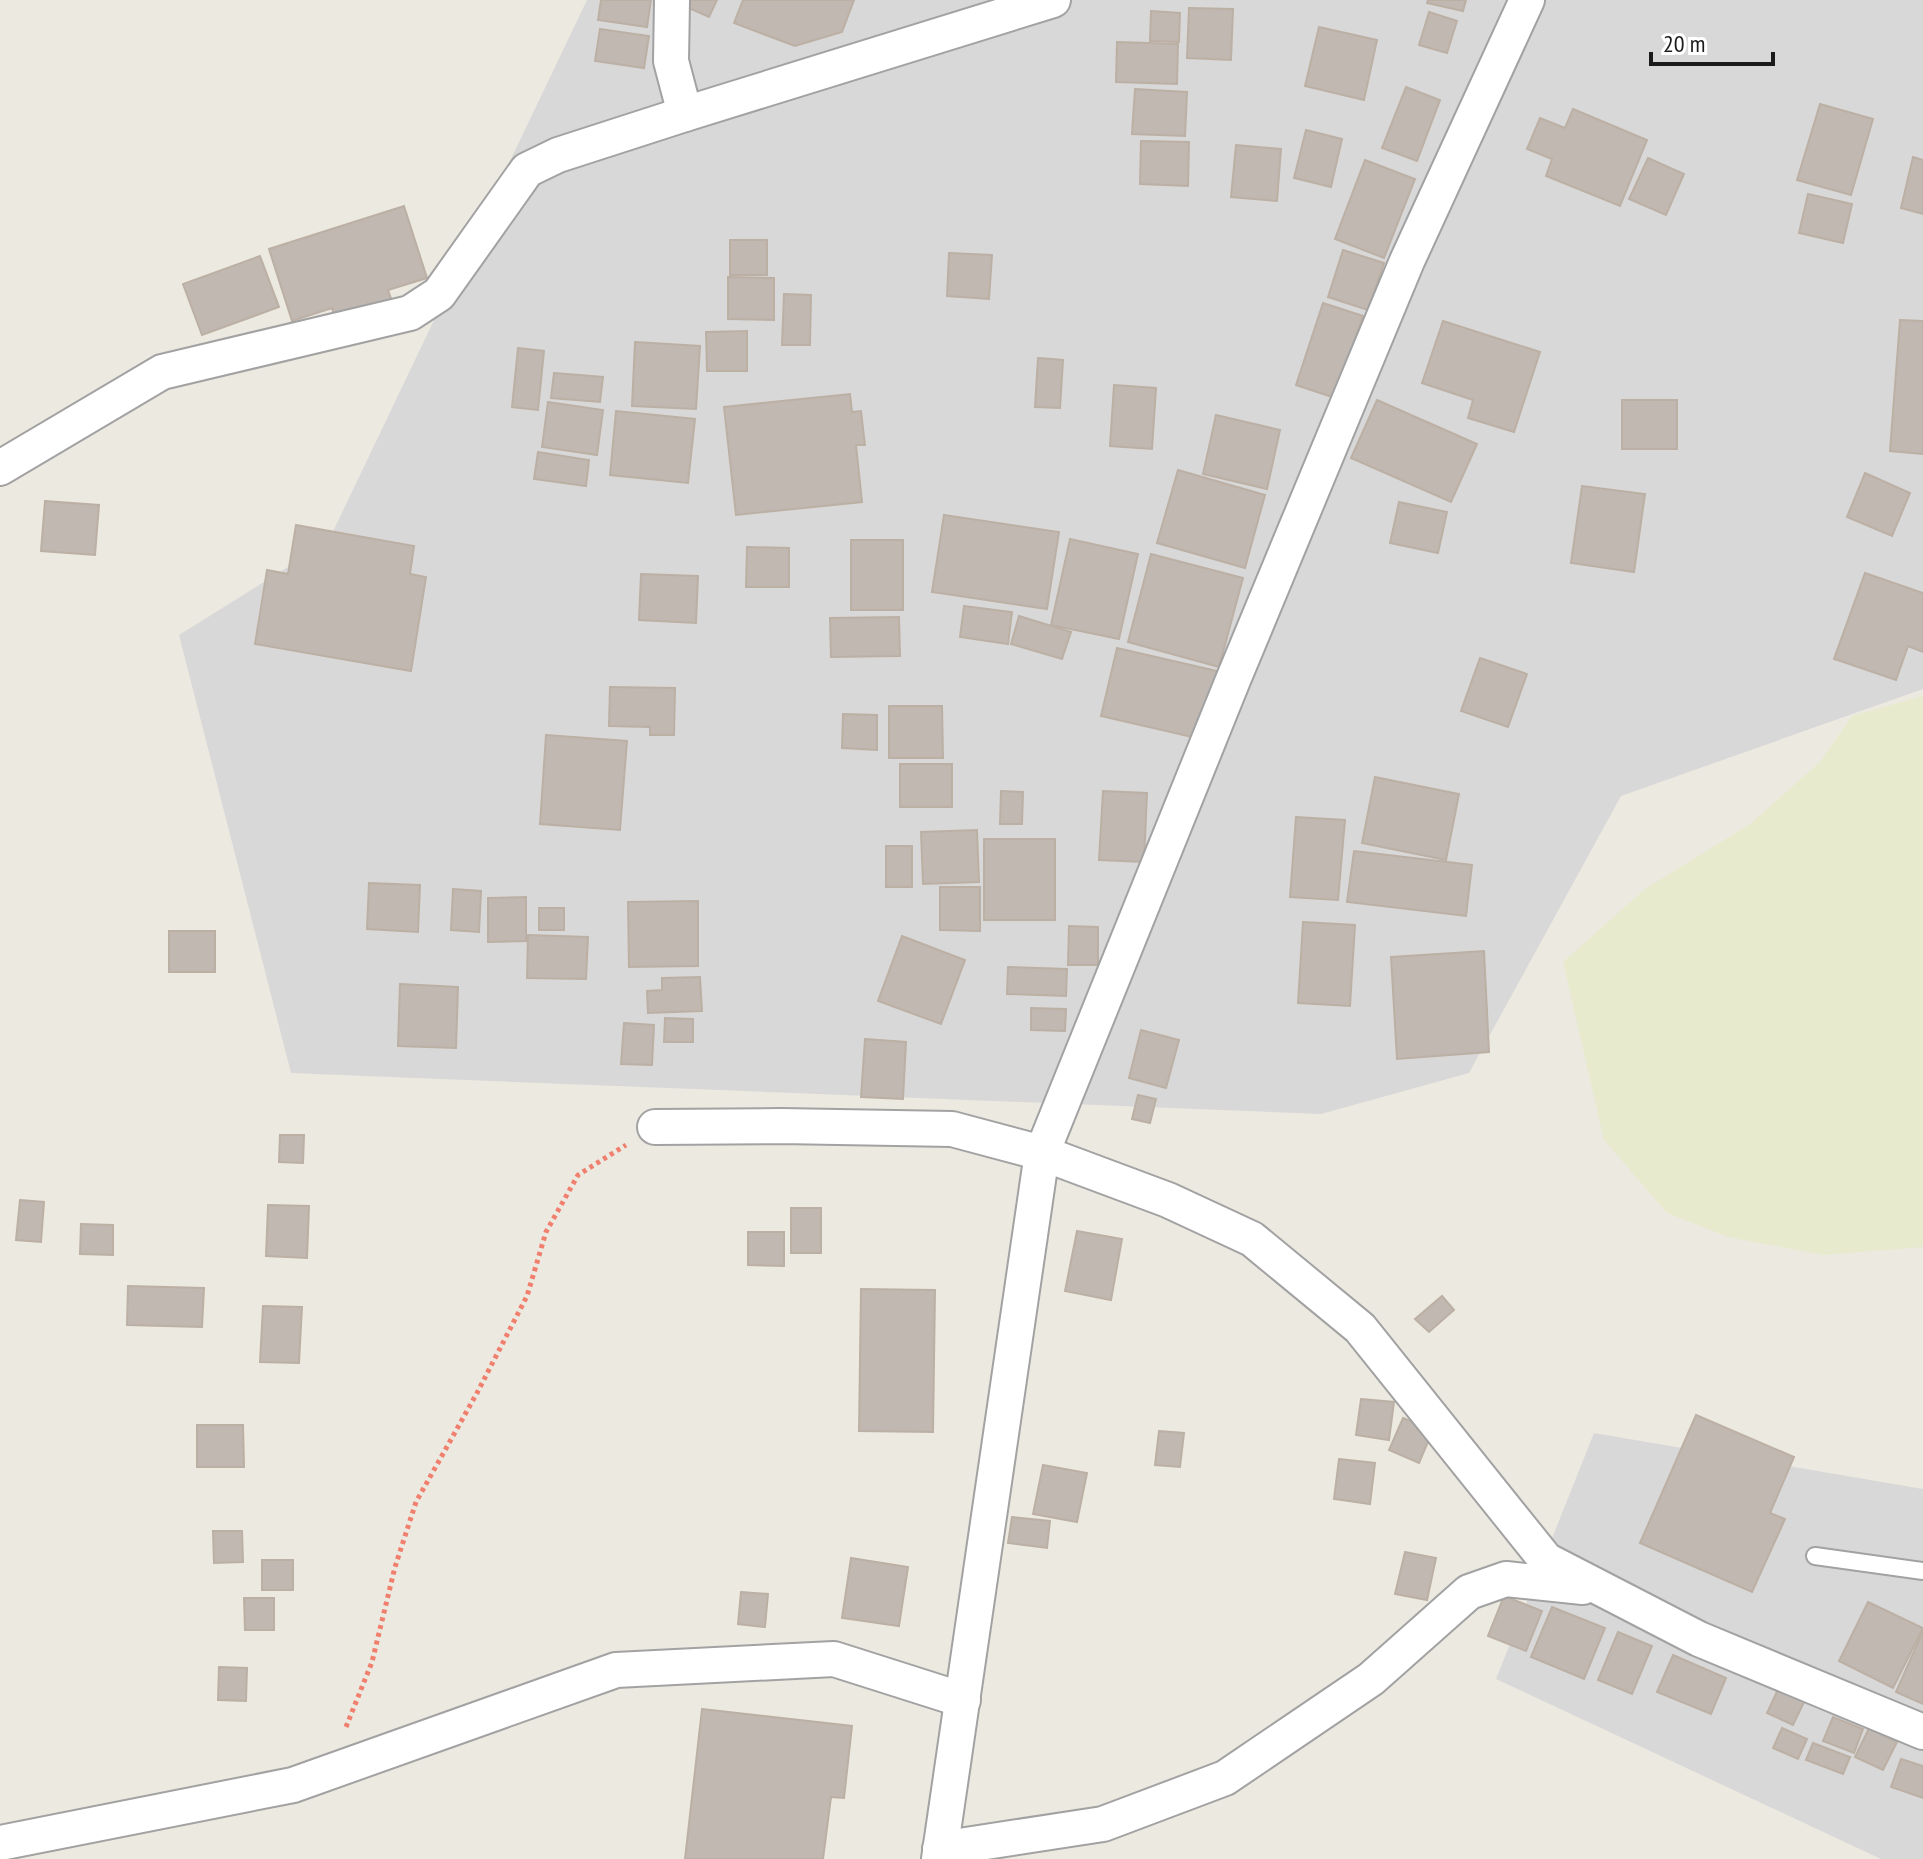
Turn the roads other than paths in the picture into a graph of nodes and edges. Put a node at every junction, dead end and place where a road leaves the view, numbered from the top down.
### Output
1 (672, 0) edge
2 (1053, 0) edge
3 (1527, 0) edge
4 (685, 114) junction
5 (0, 468) edge
6 (655, 1127) road end
7 (1042, 1153) junction
8 (1815, 1556) dead end
9 (1923, 1571) edge
10 (1602, 1589) junction
11 (963, 1700) junction
12 (1923, 1732) edge
13 (0, 1843) edge
14 (939, 1854) edge

1 - 4 street
2 - 4 street
3 - 7 street
4 - 5 street
6 - 7 street
7 - 10 street
7 - 11 street
8 - 9 lane
10 - 12 street
10 - 14 street
11 - 13 street
11 - 14 street

